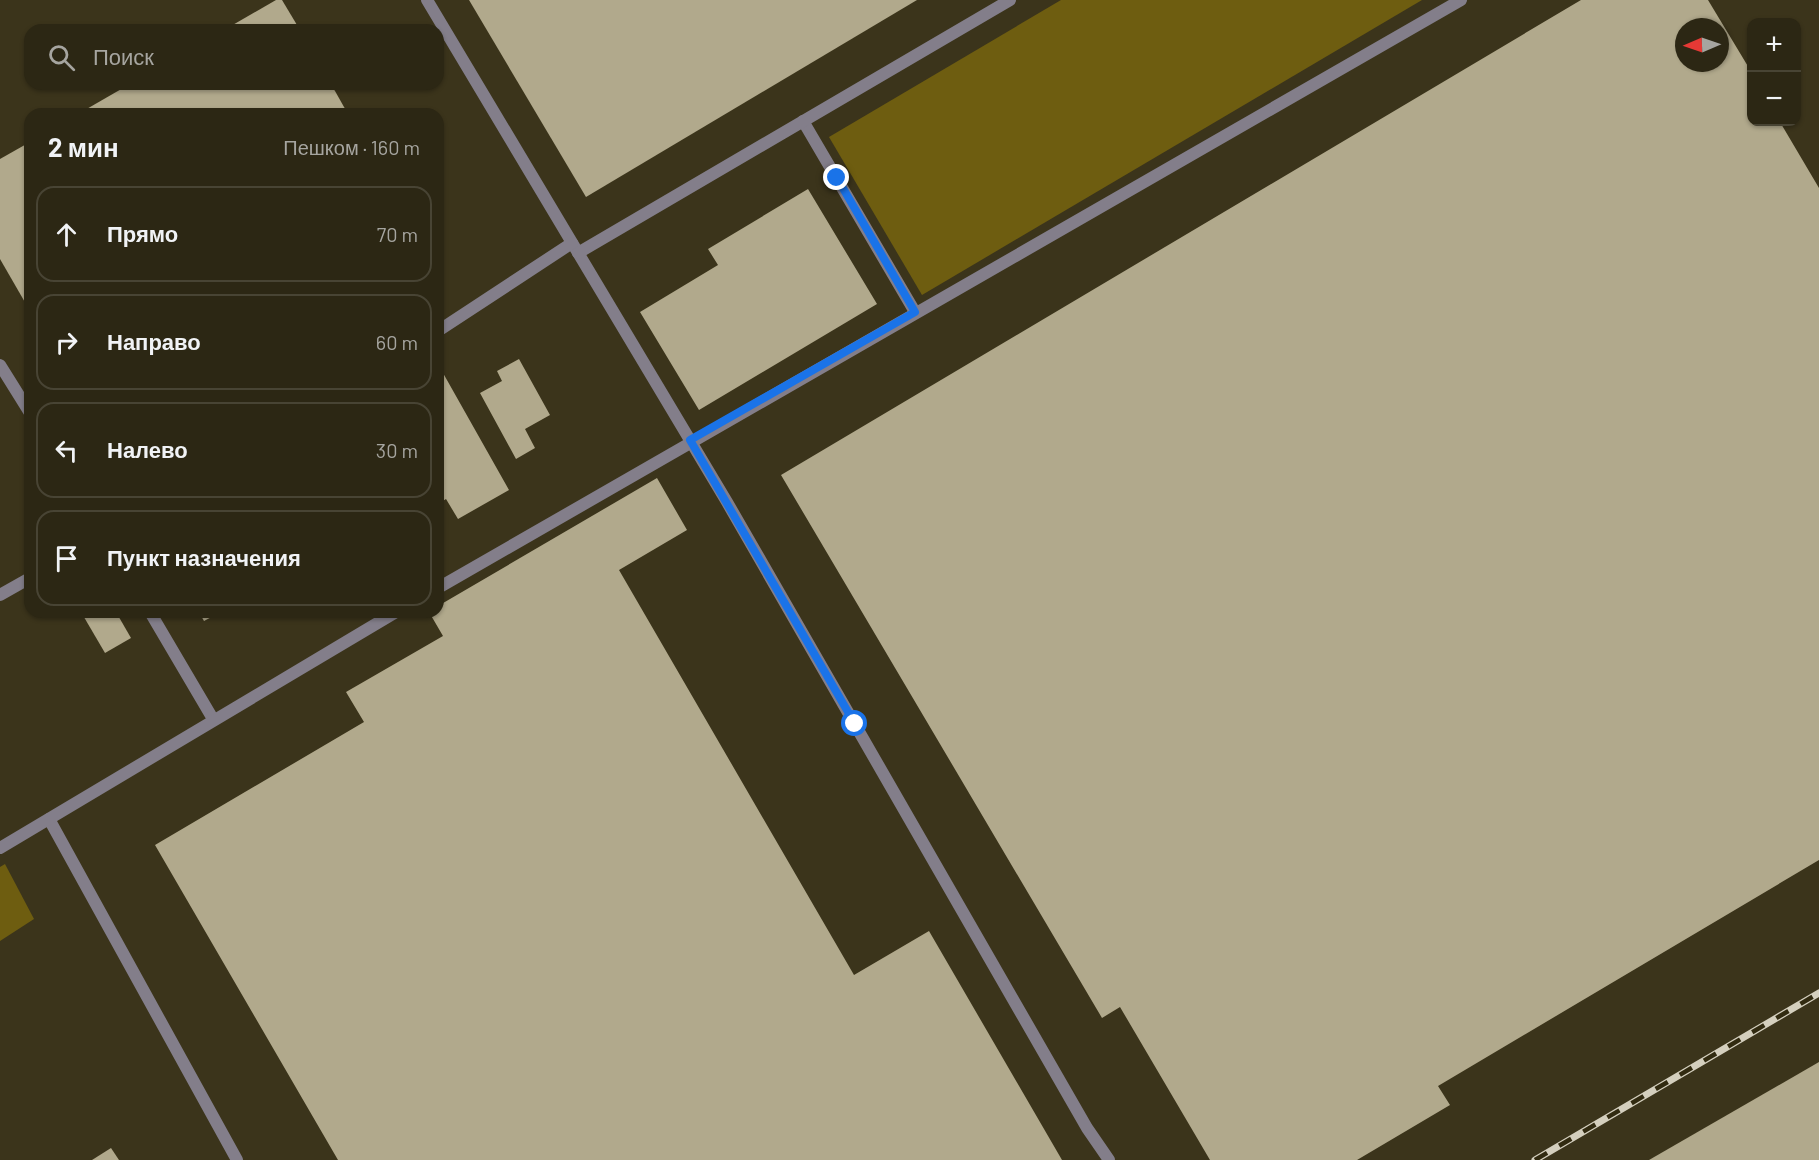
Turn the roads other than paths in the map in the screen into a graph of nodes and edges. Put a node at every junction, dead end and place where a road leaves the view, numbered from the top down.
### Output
1 (427, 0) edge
2 (1010, 0) edge
3 (1461, 0) edge
4 (441, 24) edge
5 (444, 28) edge
6 (803, 121) junction
7 (575, 248) junction
8 (915, 312) junction
9 (444, 328) edge
10 (0, 364) edge
11 (24, 403) edge
12 (690, 440) junction
13 (24, 581) edge
14 (444, 584) edge
15 (0, 595) edge
16 (154, 618) edge
17 (386, 618) edge
18 (213, 719) junction
19 (49, 819) junction
20 (0, 848) edge
21 (237, 1160) edge
22 (1109, 1160) edge

1 - 4 lane
2 - 6 lane
3 - 8 lane
5 - 7 lane
6 - 7 lane
6 - 8 lane
7 - 9 lane
7 - 12 lane
8 - 12 lane
10 - 11 lane
12 - 14 lane
12 - 22 lane
13 - 15 lane
16 - 18 lane
17 - 18 lane
18 - 19 lane
19 - 20 lane
19 - 21 lane

